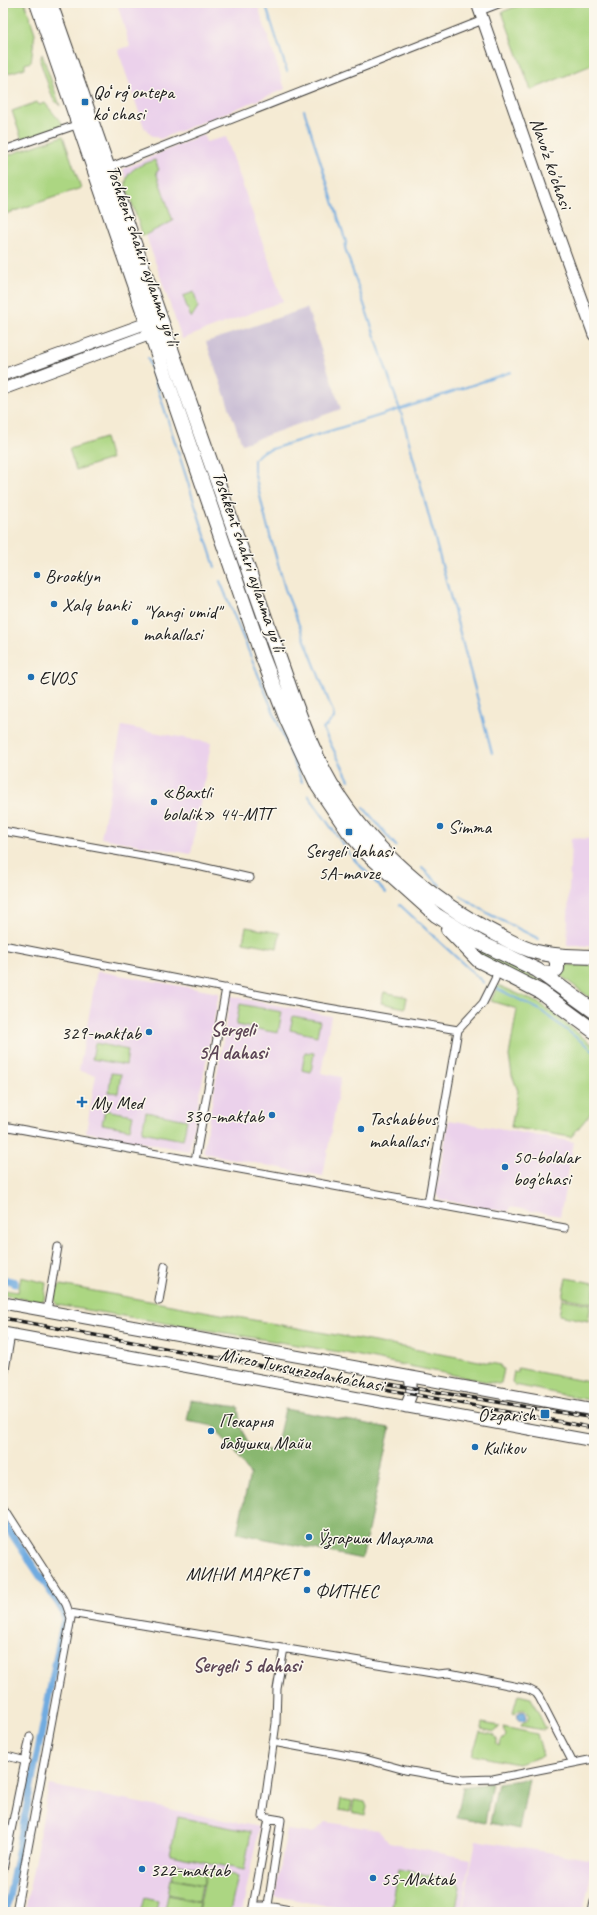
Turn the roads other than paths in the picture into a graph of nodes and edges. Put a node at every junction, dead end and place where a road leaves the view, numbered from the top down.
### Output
1 (37, 3) edge
2 (50, 3) edge
3 (501, 3) edge
4 (480, 11) edge
5 (79, 124) junction
6 (3, 149) edge
7 (108, 168) junction
8 (162, 324) junction
9 (149, 328) junction
10 (594, 334) edge
11 (3, 375) edge
12 (3, 389) edge
13 (247, 566) junction
14 (233, 570) junction
15 (275, 648) junction
16 (261, 653) junction
17 (3, 831) edge
18 (250, 878) dead end
19 (436, 915) junction
20 (3, 945) edge
21 (553, 955) junction
22 (594, 956) edge
23 (497, 971) junction
24 (544, 974) junction
25 (226, 988) junction
26 (594, 1011) edge
27 (458, 1030) junction
28 (594, 1031) edge
29 (3, 1126) edge
30 (195, 1161) junction
31 (428, 1203) junction
32 (565, 1228) dead end
33 (58, 1247) dead end
34 (165, 1266) dead end
35 (159, 1301) dead end
36 (3, 1303) edge
37 (46, 1311) junction
38 (7, 1333) edge
39 (410, 1377) junction
40 (3, 1382) edge
41 (406, 1407) junction
42 (594, 1410) edge
43 (594, 1441) edge
44 (3, 1506) edge
45 (70, 1613) junction
46 (284, 1648) junction
47 (30, 1737) dead end
48 (273, 1742) junction
49 (3, 1755) edge
50 (594, 1759) edge
51 (26, 1761) junction
52 (573, 1763) junction
53 (269, 1818) junction
54 (3, 1870) edge
55 (594, 1902) edge
56 (253, 1909) edge
57 (267, 1909) edge
58 (16, 1912) edge
59 (301, 1912) edge
60 (592, 1912) edge

1 - 5 highway, Toshkent shahri aylanma yoʻli
2 - 7 highway, Toshkent shahri aylanma yoʻli
3 - 4 street
4 - 7 street
4 - 10 main road, Navo'z ko'chasi
5 - 6 street
5 - 9 highway, Toshkent shahri aylanma yoʻli
7 - 8 highway, Toshkent shahri aylanma yoʻli
8 - 9 main road
8 - 13 highway, Toshkent shahri aylanma yoʻli
9 - 11 main road
9 - 12 main road
9 - 14 highway, Toshkent shahri aylanma yoʻli
13 - 14 highway
13 - 15 highway, Toshkent shahri aylanma yoʻli
14 - 16 highway, Toshkent shahri aylanma yoʻli
15 - 16 highway
15 - 21 highway, Toshkent shahri aylanma yoʻli
16 - 19 highway, Toshkent shahri aylanma yoʻli
17 - 18 street
19 - 23 highway
19 - 24 highway, Toshkent shahri aylanma yoʻli
20 - 25 street
21 - 22 highway, Toshkent shahri aylanma yoʻli
21 - 24 highway
23 - 27 street
23 - 28 highway
24 - 26 highway, Toshkent shahri aylanma yoʻli
25 - 27 street
25 - 30 street
27 - 31 street
29 - 30 street
30 - 31 street
31 - 32 street
33 - 37 street
34 - 35 street
36 - 37 main road, Mirzo Tursunzoda ko'chasi
37 - 39 main road, Mirzo Tursunzoda ko'chasi
38 - 40 street
38 - 41 main road, Mirzo Tursunzoda ko'chasi
39 - 41 main road
39 - 42 main road, Mirzo Tursunzoda ko'chasi
41 - 43 main road, Mirzo Tursunzoda ko'chasi
44 - 45 street
45 - 46 street
45 - 58 street
46 - 48 street
46 - 52 street
47 - 51 street
48 - 52 street
48 - 53 street
49 - 51 street
50 - 52 street
51 - 54 street
53 - 56 street
53 - 57 street
55 - 60 street
56 - 57 street
57 - 59 street

